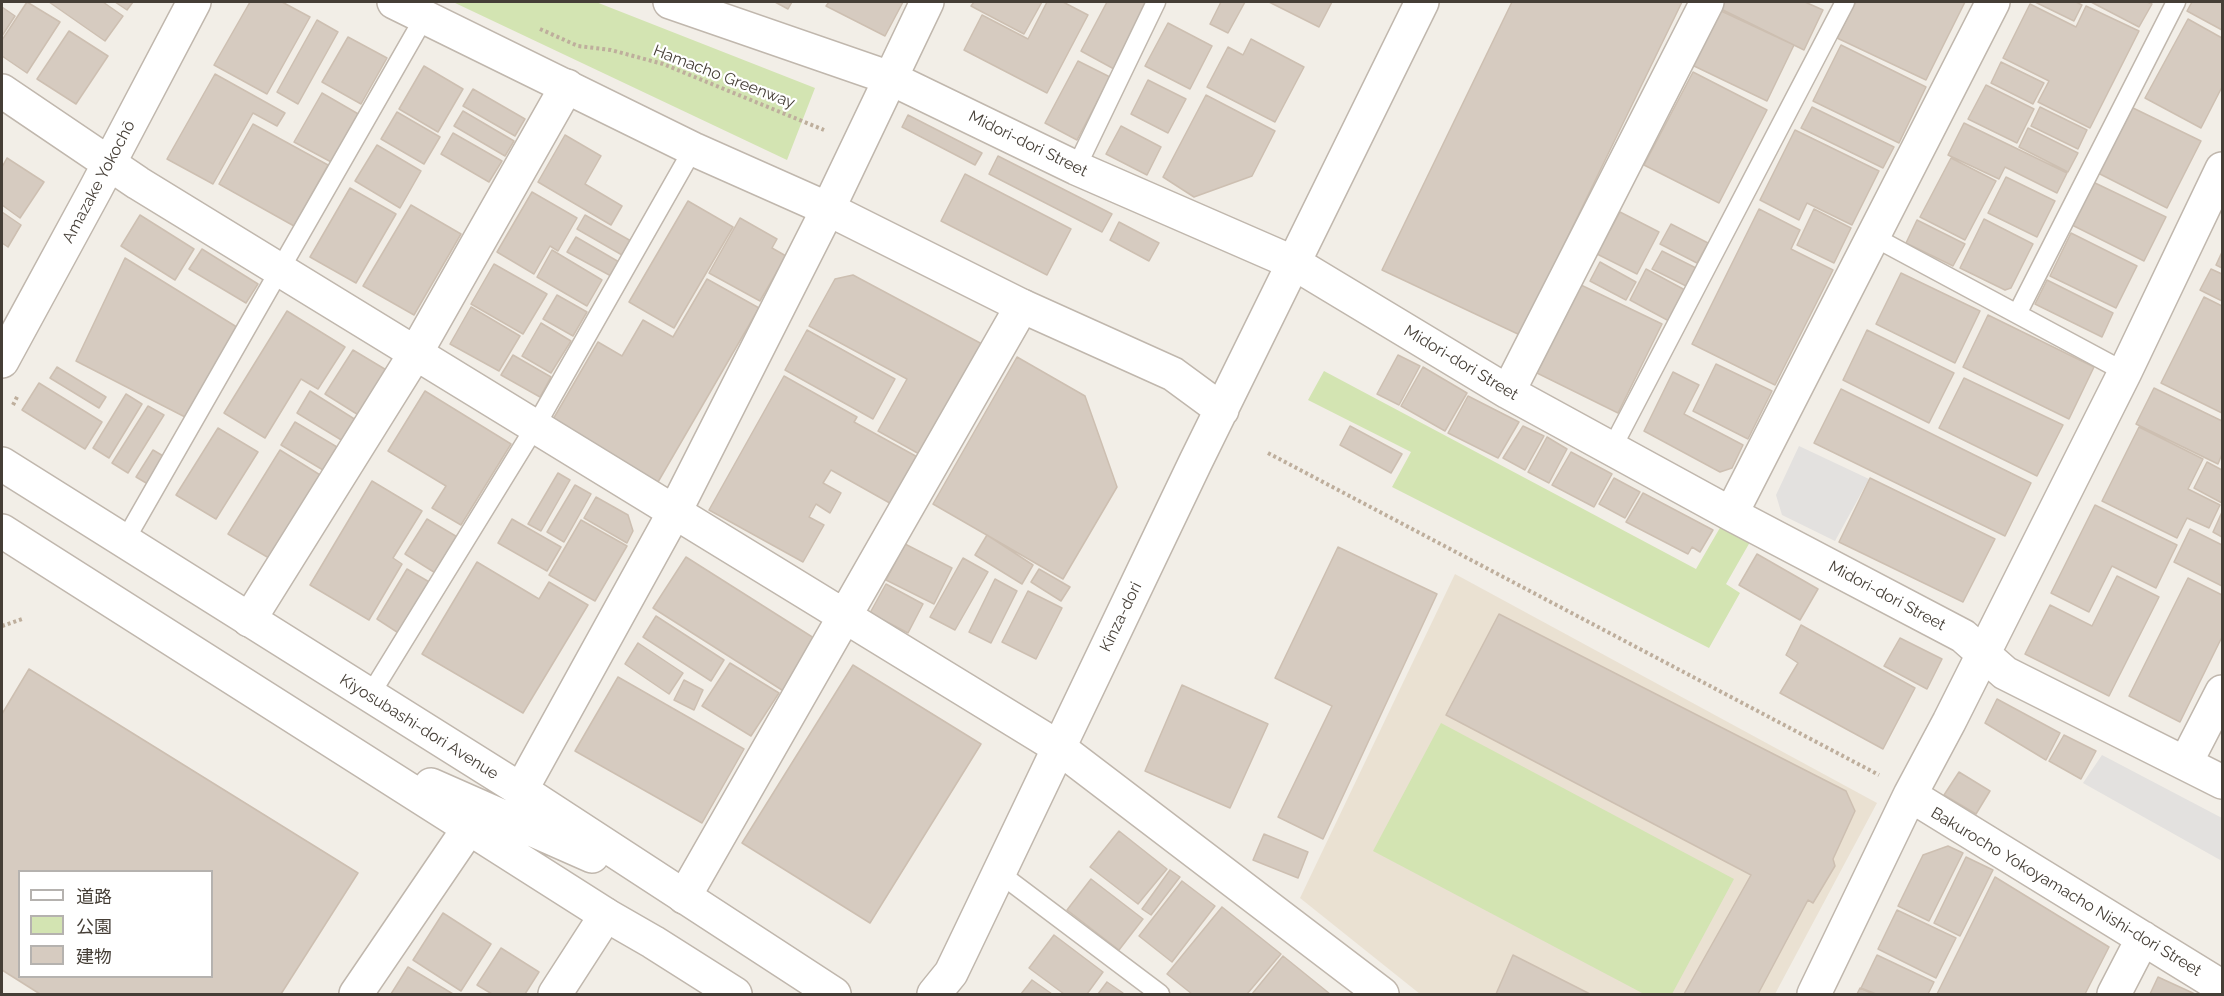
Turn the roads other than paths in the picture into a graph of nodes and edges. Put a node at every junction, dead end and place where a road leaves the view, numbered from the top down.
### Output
1 (194, 2) edge
2 (394, 2) edge
3 (670, 2) edge
4 (927, 2) edge
5 (1156, 2) edge
6 (1422, 2) edge
7 (1707, 2) edge
8 (1845, 2) edge
9 (1993, 2) edge
10 (2176, 2) edge
11 (425, 16) junction
12 (890, 78) junction
13 (567, 86) junction
14 (2, 91) edge
15 (693, 149) junction
16 (108, 165) junction
17 (1076, 168) junction
18 (2223, 169) edge
19 (828, 209) junction
20 (1872, 236) junction
21 (1294, 263) junction
22 (280, 270) junction
23 (1022, 306) junction
24 (2017, 314) junction
25 (415, 354) junction
26 (2, 361) edge
27 (2125, 372) junction
28 (1508, 392) junction
29 (1222, 410) junction
30 (535, 427) junction
31 (1612, 448) junction
32 (2, 464) edge
33 (675, 511) junction
34 (1731, 514) junction
35 (2, 531) edge
36 (124, 542) junction
37 (845, 618) junction
38 (249, 620) junction
39 (1984, 653) junction
40 (2223, 692) edge
41 (370, 695) junction
42 (337, 743) junction
43 (1058, 747) junction
44 (2186, 762) junction
45 (2223, 782) edge
46 (1899, 788) junction
47 (521, 790) junction
48 (516, 822) junction
49 (469, 828) junction
50 (997, 871) junction
51 (684, 897) junction
52 (606, 915) junction
53 (2142, 938) junction
54 (653, 942) junction
55 (943, 987) edge
56 (2223, 987) edge
57 (723, 991) edge
58 (357, 994) edge
59 (555, 994) edge
60 (834, 994) edge
61 (1160, 994) edge
62 (1382, 994) edge
63 (1814, 994) edge
64 (2114, 994) edge

1 - 16 street, Amazake Yokochō
2 - 11 street
3 - 12 street, Midori-dori Street
4 - 12 street
5 - 17 lane
6 - 21 street, Kinza-dori
7 - 28 street
8 - 31 lane
9 - 20 street
10 - 24 lane
11 - 13 street
11 - 22 lane
12 - 17 street, Midori-dori Street
12 - 19 street
13 - 15 street
13 - 25 street
14 - 16 street
15 - 19 street
15 - 30 lane
16 - 22 street
16 - 26 street, Amazake Yokochō
17 - 21 street, Midori-dori Street
18 - 27 street
19 - 23 street
19 - 33 street
20 - 24 lane
20 - 34 street
21 - 28 street, Midori-dori Street
21 - 29 street, Kinza-dori
22 - 25 street
22 - 36 lane
23 - 29 street
23 - 37 street
24 - 27 lane
25 - 30 street
25 - 38 street
27 - 39 street
28 - 31 street, Midori-dori Street
29 - 43 street, Kinza-dori
30 - 33 street
30 - 41 lane
31 - 34 street, Midori-dori Street
32 - 36 street, Kiyosubashi-dori Avenue
33 - 37 street
33 - 47 street
34 - 39 street, Midori-dori Street
35 - 42 street
36 - 38 street, Kiyosubashi-dori Avenue
37 - 43 street
37 - 51 street
38 - 41 street, Kiyosubashi-dori Avenue
39 - 44 street, Midori-dori Street
39 - 46 street
40 - 44 street
41 - 47 street, Kiyosubashi-dori Avenue
41 - 48 street
42 - 48 street
42 - 49 street
43 - 50 street, Kinza-dori
43 - 62 street
44 - 45 street, Midori-dori Street
46 - 53 street, Bakurocho Yokoyamacho Nishi-dori Street
46 - 63 street
47 - 51 street, Kiyosubashi-dori Avenue
48 - 51 street
48 - 54 street
49 - 52 street
49 - 58 street
50 - 55 street, Kinza-dori
50 - 61 lane
51 - 60 street, Kiyosubashi-dori Avenue
52 - 54 street
52 - 59 street
53 - 56 street, Bakurocho Yokoyamacho Nishi-dori Street
53 - 64 street
54 - 57 street

